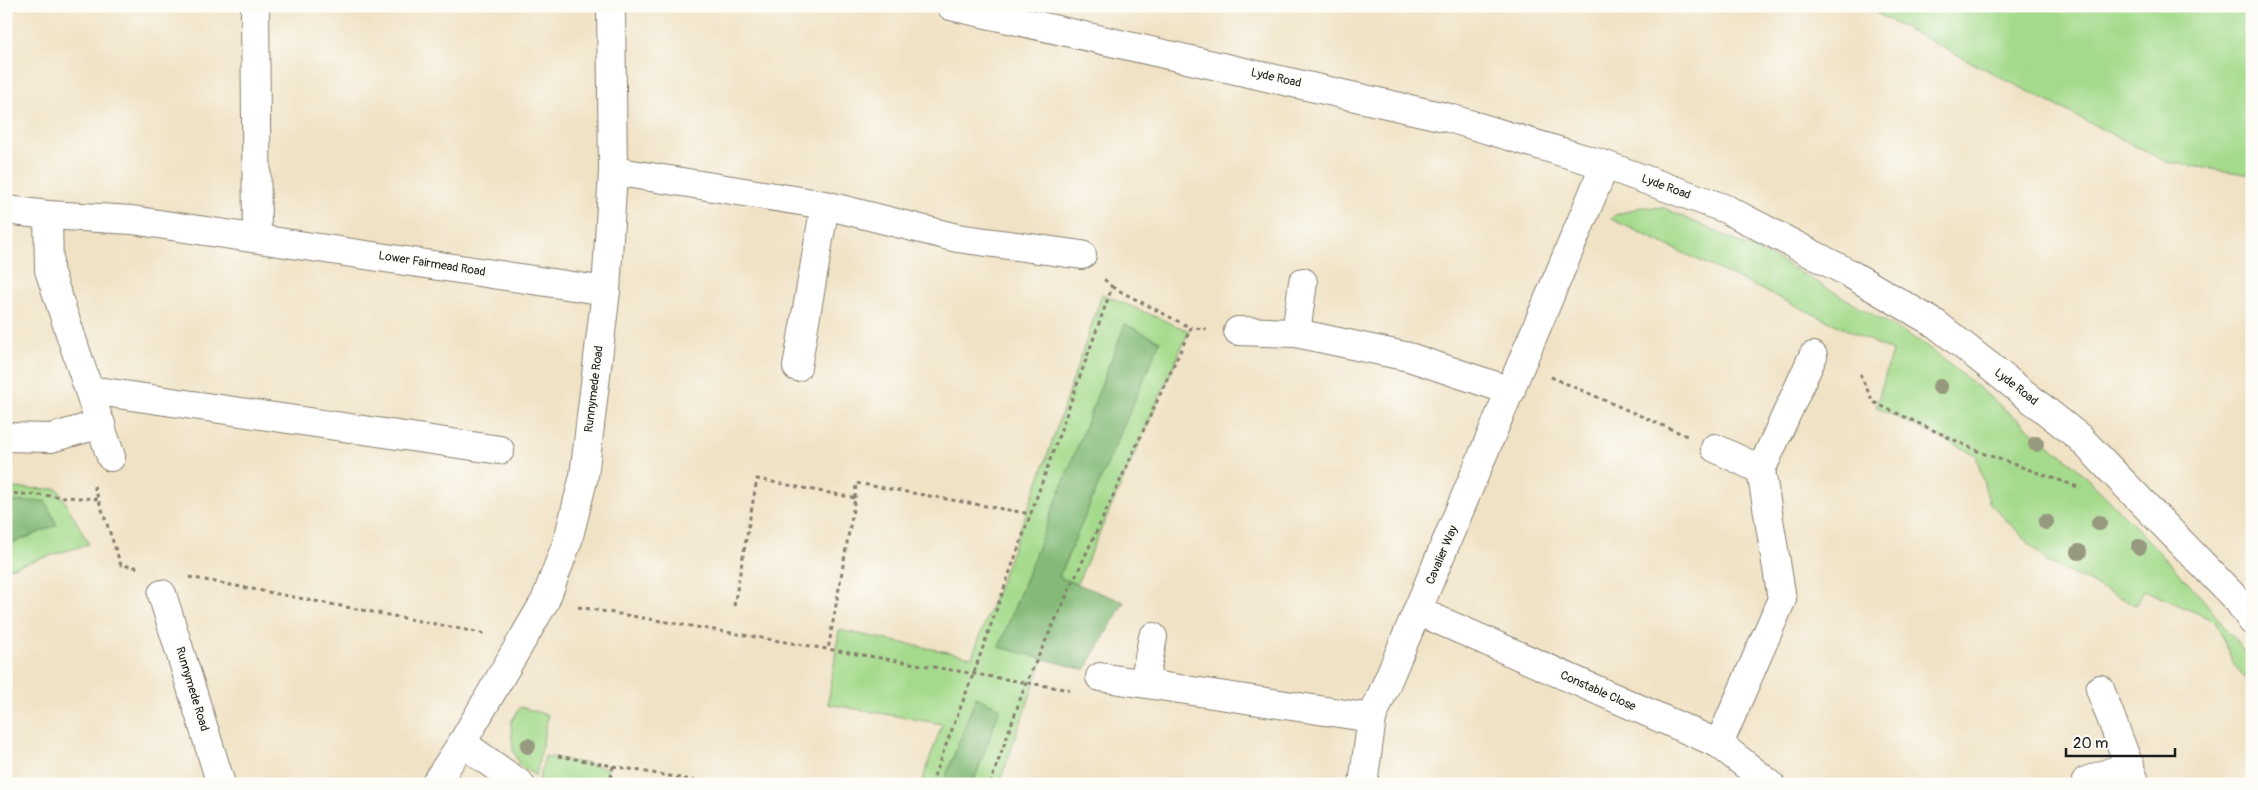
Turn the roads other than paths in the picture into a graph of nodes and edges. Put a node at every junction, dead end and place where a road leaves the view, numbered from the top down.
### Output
1 (255, 6) edge
2 (612, 6) edge
3 (951, 6) edge
4 (1605, 165) junction
5 (613, 171) junction
6 (825, 205) junction
7 (6, 210) edge
8 (48, 215) junction
9 (257, 238) junction
10 (1082, 255) road end
11 (1303, 282) dead end
12 (606, 291) junction
13 (1238, 331) road end
14 (1296, 334) junction
15 (1813, 356) dead end
16 (797, 367) dead end
17 (90, 390) junction
18 (1511, 391) junction
19 (101, 424) junction
20 (6, 437) edge
21 (1715, 448) road end
22 (500, 450) dead end
23 (111, 457) road end
24 (1761, 470) junction
25 (162, 594) dead end
26 (2247, 604) edge
27 (1418, 611) junction
28 (1153, 636) dead end
29 (1100, 678) road end
30 (1144, 683) junction
31 (2100, 689) dead end
32 (1372, 718) junction
33 (462, 743) junction
34 (1719, 744) junction
35 (2133, 774) edge
36 (2086, 781) dead end
37 (221, 784) edge
38 (435, 784) edge
39 (520, 784) edge
40 (1363, 784) edge
41 (1770, 784) edge

1 - 9 street
2 - 5 street, Runnymede Road
3 - 4 street, Lyde Road
4 - 18 street, Cavalier Way
4 - 26 street, Lyde Road
5 - 6 street
5 - 12 street, Runnymede Road
6 - 10 street
6 - 16 street
7 - 8 street, Lower Fairmead Road
8 - 9 street, Lower Fairmead Road
8 - 17 street
9 - 12 street, Lower Fairmead Road
11 - 14 street
12 - 33 street, Runnymede Road
13 - 14 street
14 - 18 street
15 - 24 street
17 - 19 street
17 - 22 street
18 - 27 street, Cavalier Way
19 - 20 street
19 - 23 street
21 - 24 street
24 - 34 street
25 - 37 street, Runnymede Road
27 - 32 street, Cavalier Way
27 - 34 street, Constable Close
28 - 30 street
29 - 30 street
30 - 32 street
31 - 35 street
32 - 40 street, Cavalier Way
33 - 38 street, Runnymede Road
33 - 39 street
34 - 41 street, Constable Close
35 - 36 street

